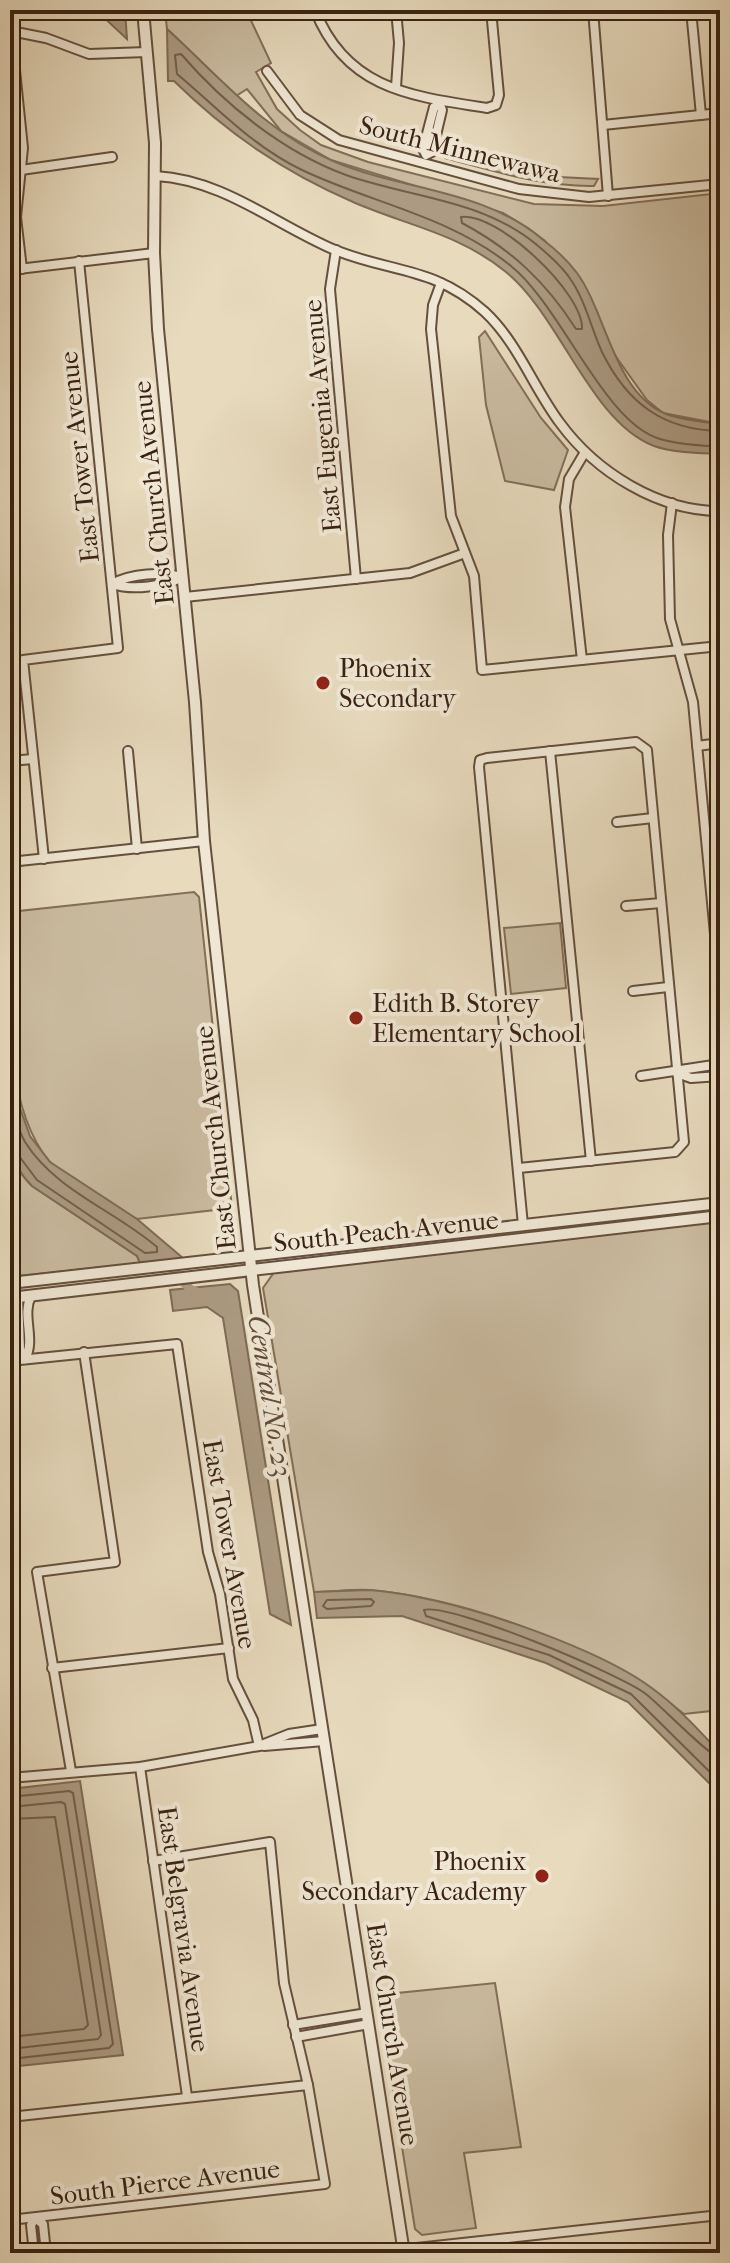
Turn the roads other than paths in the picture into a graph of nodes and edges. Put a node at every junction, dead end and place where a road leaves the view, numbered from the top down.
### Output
1 (143, 10) edge
2 (315, 10) edge
3 (396, 10) edge
4 (491, 10) edge
5 (593, 10) edge
6 (691, 10) edge
7 (11, 31) edge
8 (147, 52) junction
9 (267, 71) dead end
10 (396, 87) junction
11 (440, 102) junction
12 (720, 113) edge
13 (701, 115) junction
14 (603, 125) junction
15 (112, 157) dead end
16 (424, 165) junction
17 (21, 170) junction
18 (156, 176) junction
19 (720, 184) edge
20 (608, 196) junction
21 (336, 250) junction
22 (154, 253) junction
23 (79, 261) junction
24 (22, 269) junction
25 (10, 270) edge
26 (441, 283) junction
27 (585, 452) junction
28 (672, 503) junction
29 (720, 511) edge
30 (10, 523) edge
31 (11, 549) edge
32 (465, 553) junction
33 (183, 577) junction
34 (356, 579) junction
35 (112, 584) junction
36 (185, 597) junction
37 (720, 646) edge
38 (679, 651) junction
39 (582, 660) junction
40 (720, 743) edge
41 (697, 746) junction
42 (128, 751) dead end
43 (550, 751) junction
44 (33, 759) junction
45 (10, 761) edge
46 (480, 764) junction
47 (465, 768) dead end
48 (653, 818) junction
49 (617, 822) dead end
50 (204, 841) junction
51 (137, 849) junction
52 (44, 859) junction
53 (10, 862) edge
54 (661, 903) junction
55 (626, 906) dead end
56 (668, 987) junction
57 (720, 987) edge
58 (633, 991) dead end
59 (720, 1064) edge
60 (706, 1065) junction
61 (677, 1073) junction
62 (641, 1076) dead end
63 (720, 1076) edge
64 (707, 1077) junction
65 (591, 1161) junction
66 (519, 1168) junction
67 (720, 1203) edge
68 (720, 1216) edge
69 (523, 1225) junction
70 (475, 1230) junction
71 (380, 1254) junction
72 (250, 1262) junction
73 (102, 1274) junction
74 (10, 1283) edge
75 (31, 1296) junction
76 (14, 1298) edge
77 (84, 1352) junction
78 (25, 1359) junction
79 (10, 1361) edge
80 (229, 1648) junction
81 (52, 1668) junction
82 (322, 1729) junction
83 (324, 1741) junction
84 (259, 1746) junction
85 (140, 1767) junction
86 (71, 1771) junction
87 (10, 1778) edge
88 (153, 1861) junction
89 (368, 2018) junction
90 (293, 2025) junction
91 (296, 2037) junction
92 (308, 2085) junction
93 (187, 2096) junction
94 (10, 2117) edge
95 (720, 2215) edge
96 (35, 2218) junction
97 (10, 2220) edge
98 (404, 2251) edge
99 (34, 2253) edge
100 (46, 2253) edge
101 (371, 2253) edge

1 - 8 street, East Church Avenue
2 - 10 street
3 - 10 street
4 - 11 street
5 - 14 street
6 - 13 street
7 - 8 street
7 - 17 street
8 - 18 street, East Church Avenue
9 - 16 street, South Minnewawa
10 - 11 street
11 - 16 street
12 - 13 street
13 - 14 street
14 - 20 street
15 - 17 street
16 - 20 street, South Minnewawa
17 - 24 street
18 - 21 street
18 - 22 street, East Church Avenue
19 - 20 street, South Minnewawa
21 - 26 street
21 - 34 street, East Eugenia Avenue
22 - 23 street
22 - 33 street, East Church Avenue
23 - 24 street
23 - 35 street, East Tower Avenue
24 - 25 street
26 - 27 street
26 - 32 street
27 - 28 street
27 - 39 street
28 - 29 street
28 - 38 street
30 - 31 street
32 - 34 street
32 - 39 street
33 - 35 street
33 - 36 street, East Church Avenue
34 - 36 street
35 - 44 street, East Tower Avenue
36 - 50 street, East Church Avenue
37 - 38 street
38 - 39 street
38 - 41 street
40 - 41 street
41 - 57 street
42 - 51 street
43 - 46 street
43 - 48 street
43 - 65 street
44 - 45 street
44 - 52 street
46 - 47 street
46 - 66 street
48 - 49 street
48 - 54 street
50 - 51 street
50 - 72 street, East Church Avenue
51 - 52 street
52 - 53 street
54 - 55 street
54 - 56 street
56 - 58 street
56 - 61 street
59 - 60 street
60 - 61 street
60 - 64 street
61 - 62 street
61 - 64 street
61 - 65 street
63 - 64 street
65 - 66 street
66 - 69 street
67 - 69 street, South Peach Avenue
68 - 71 street, South Peach Avenue
69 - 70 street, South Peach Avenue
70 - 71 street
70 - 72 street, South Peach Avenue
71 - 72 street, South Peach Avenue
72 - 73 street, South Peach Avenue
72 - 75 street, South Peach Avenue
72 - 82 street, East Church Avenue
73 - 74 street, South Peach Avenue
73 - 76 street
75 - 76 street, South Peach Avenue
75 - 78 street
76 - 78 street
77 - 78 street
77 - 80 street, East Tower Avenue
77 - 81 street
78 - 79 street
80 - 81 street
80 - 84 street, East Tower Avenue
81 - 86 street
82 - 83 street, East Church Avenue
82 - 84 street
83 - 84 street
83 - 89 street, East Church Avenue
84 - 85 street
85 - 86 street
85 - 88 street, East Belgravia Avenue
86 - 87 street
88 - 90 street
88 - 93 street, East Belgravia Avenue
89 - 90 street
89 - 91 street
89 - 98 street, East Church Avenue
90 - 91 street
91 - 92 street
92 - 93 street
92 - 96 street, South Pierce Avenue
93 - 94 street
95 - 98 street
96 - 97 street, South Pierce Avenue
96 - 99 street
96 - 100 street
98 - 101 street

